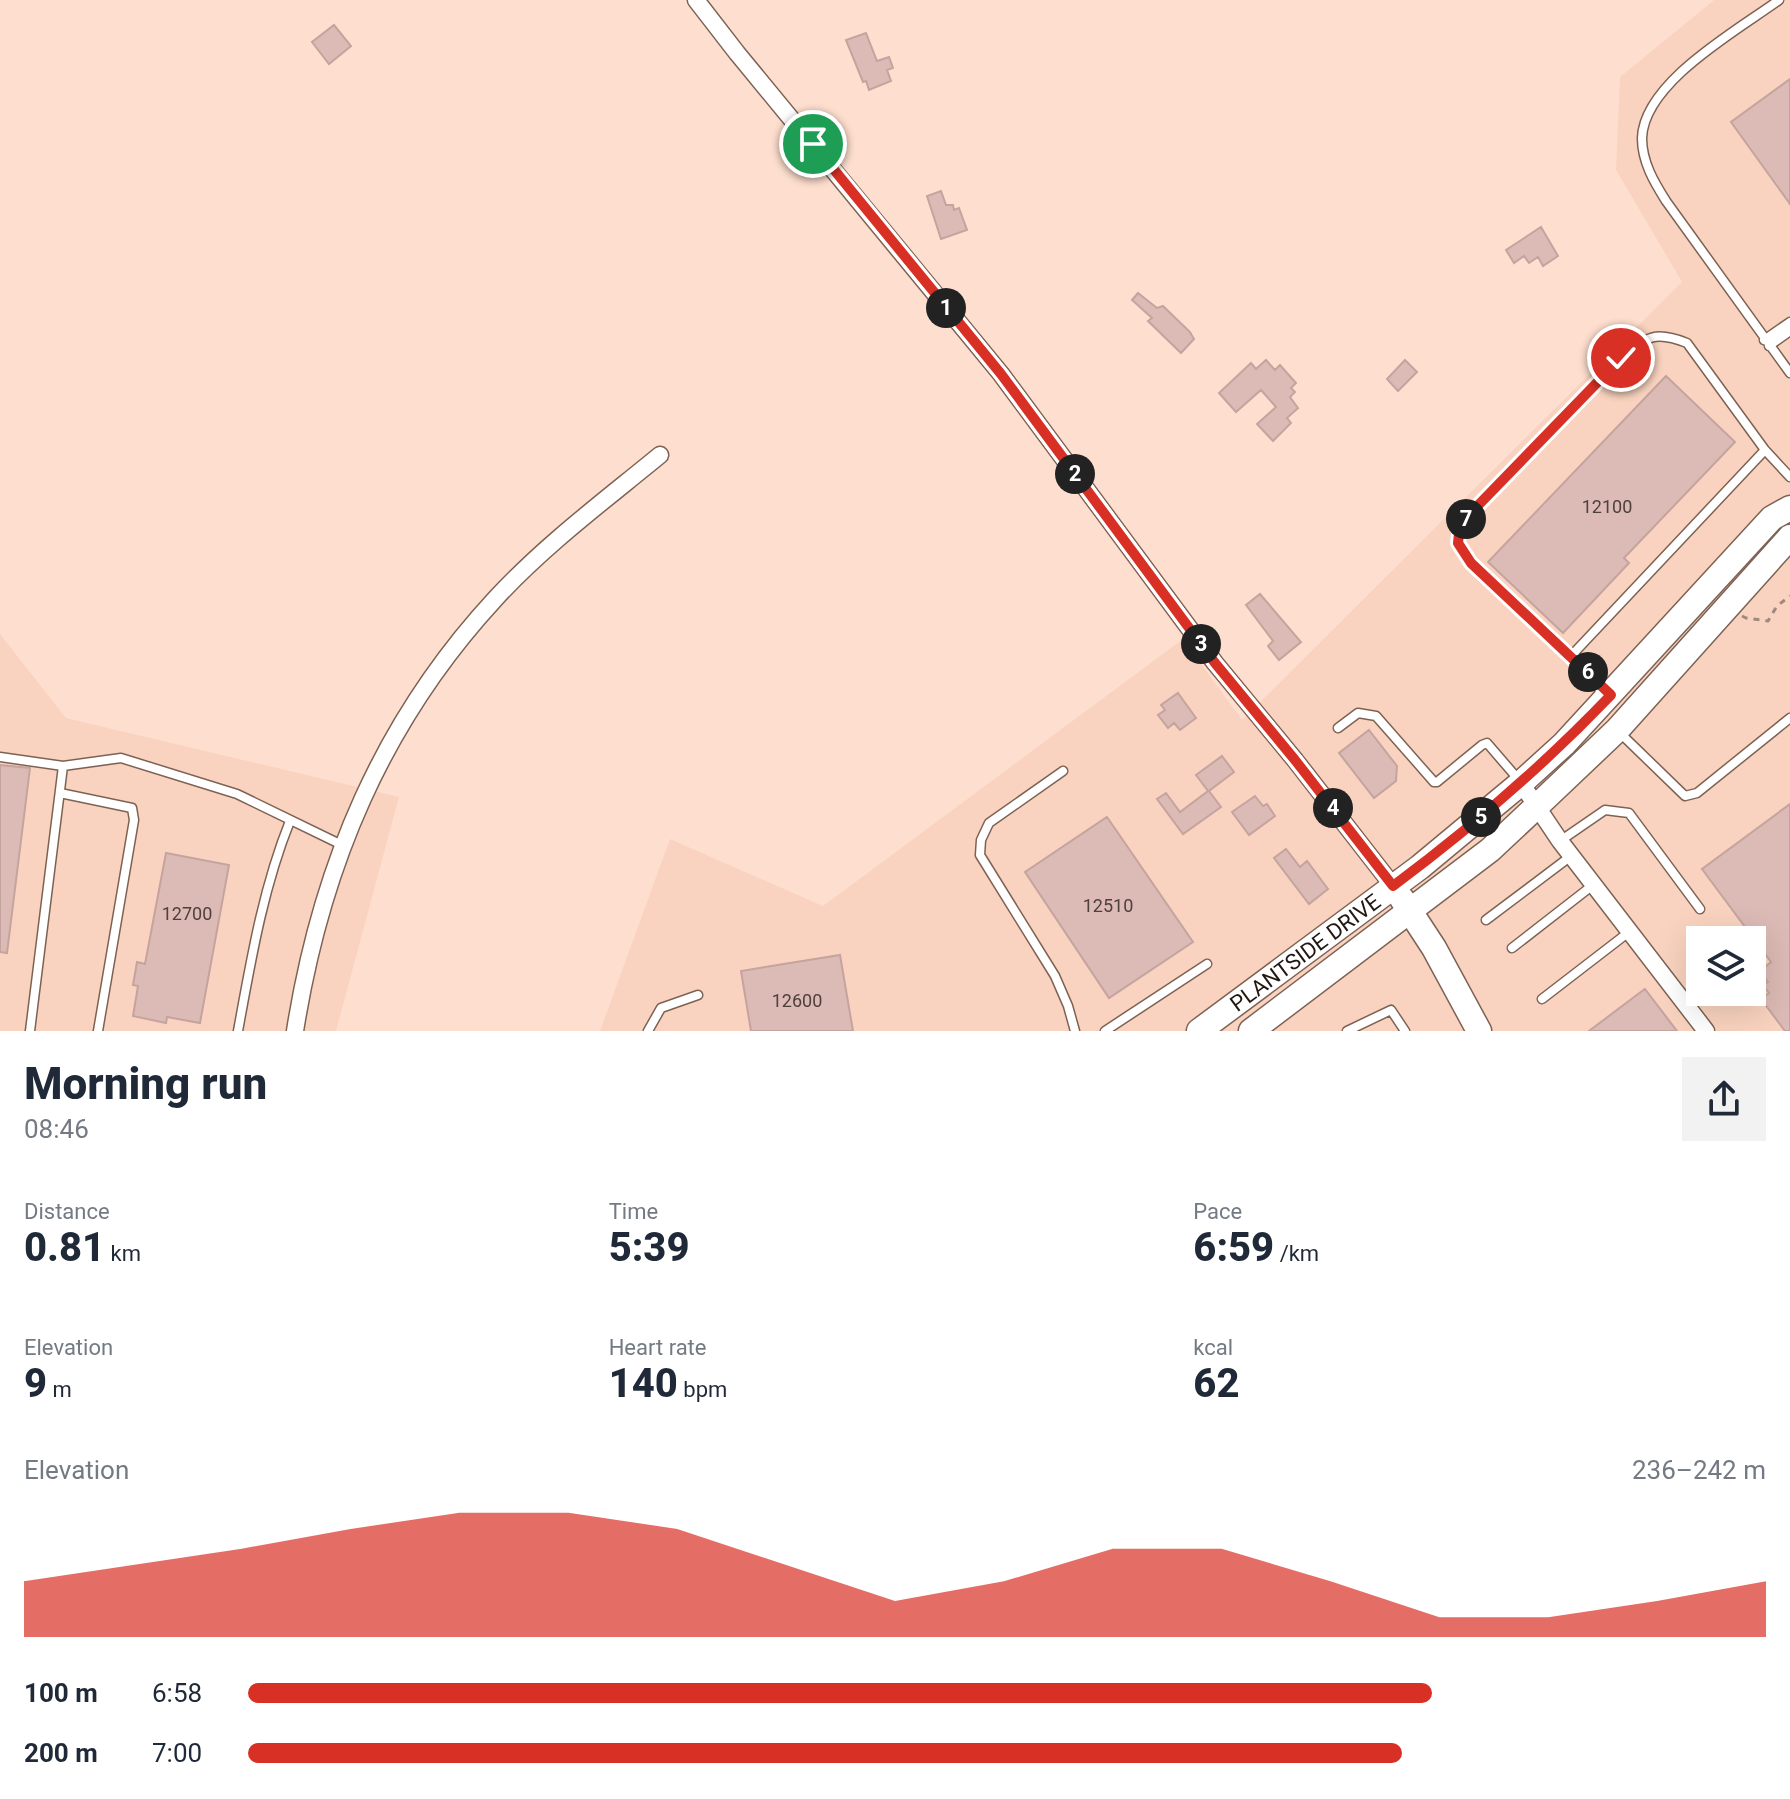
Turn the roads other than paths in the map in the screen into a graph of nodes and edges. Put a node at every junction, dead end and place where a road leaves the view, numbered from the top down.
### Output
1 (696, 0) edge
2 (1779, 0) edge
3 (1790, 322) edge
4 (1790, 331) edge
5 (1767, 343) junction
6 (1790, 373) edge
7 (1765, 450) junction
8 (660, 455) dead end
9 (1790, 477) edge
10 (1790, 508) edge
11 (1790, 537) edge
12 (1670, 630) junction
13 (1691, 648) junction
14 (1571, 656) junction
15 (1611, 695) junction
16 (1790, 718) edge
17 (1338, 728) dead end
18 (1617, 730) junction
19 (0, 757) edge
20 (63, 766) junction
21 (1063, 771) dead end
22 (1521, 783) junction
23 (60, 793) junction
24 (1537, 806) junction
25 (290, 821) junction
26 (1560, 841) junction
27 (342, 845) junction
28 (1571, 855) junction
29 (1594, 884) junction
30 (1393, 886) junction
31 (1700, 909) dead end
32 (1410, 911) junction
33 (1486, 920) dead end
34 (1630, 931) junction
35 (1512, 948) dead end
36 (1207, 964) dead end
37 (698, 995) dead end
38 (1542, 999) dead end
39 (30, 1031) edge
40 (98, 1031) edge
41 (238, 1031) edge
42 (295, 1031) edge
43 (648, 1031) edge
44 (1075, 1031) edge
45 (1105, 1031) edge
46 (1199, 1031) edge
47 (1251, 1031) edge
48 (1347, 1031) edge
49 (1405, 1031) edge
50 (1479, 1031) edge
51 (1706, 1031) edge

1 - 30 street
2 - 5 lane
3 - 5 lane
4 - 5 lane
5 - 6 lane
7 - 9 lane
7 - 14 lane
7 - 14 lane
8 - 27 street
10 - 12 street, PLANTSIDE DRIVE
11 - 13 street, PLANTSIDE DRIVE
12 - 13 street
12 - 15 street, PLANTSIDE DRIVE
13 - 18 street, PLANTSIDE DRIVE
14 - 15 lane
15 - 22 street, PLANTSIDE DRIVE
16 - 18 lane
17 - 22 lane
18 - 24 street, PLANTSIDE DRIVE
19 - 20 lane
20 - 23 lane
20 - 25 lane
21 - 44 lane
22 - 24 street
22 - 30 street, PLANTSIDE DRIVE
23 - 39 lane
23 - 40 lane
24 - 26 street
24 - 32 street, PLANTSIDE DRIVE
25 - 27 lane
25 - 41 lane
26 - 28 street
26 - 31 lane
27 - 42 street
28 - 29 street
28 - 33 lane
29 - 34 street
29 - 35 lane
30 - 32 street
30 - 46 street, PLANTSIDE DRIVE
32 - 47 street, PLANTSIDE DRIVE
32 - 50 street
34 - 38 lane
34 - 51 street
36 - 45 lane
37 - 43 lane
48 - 49 lane

